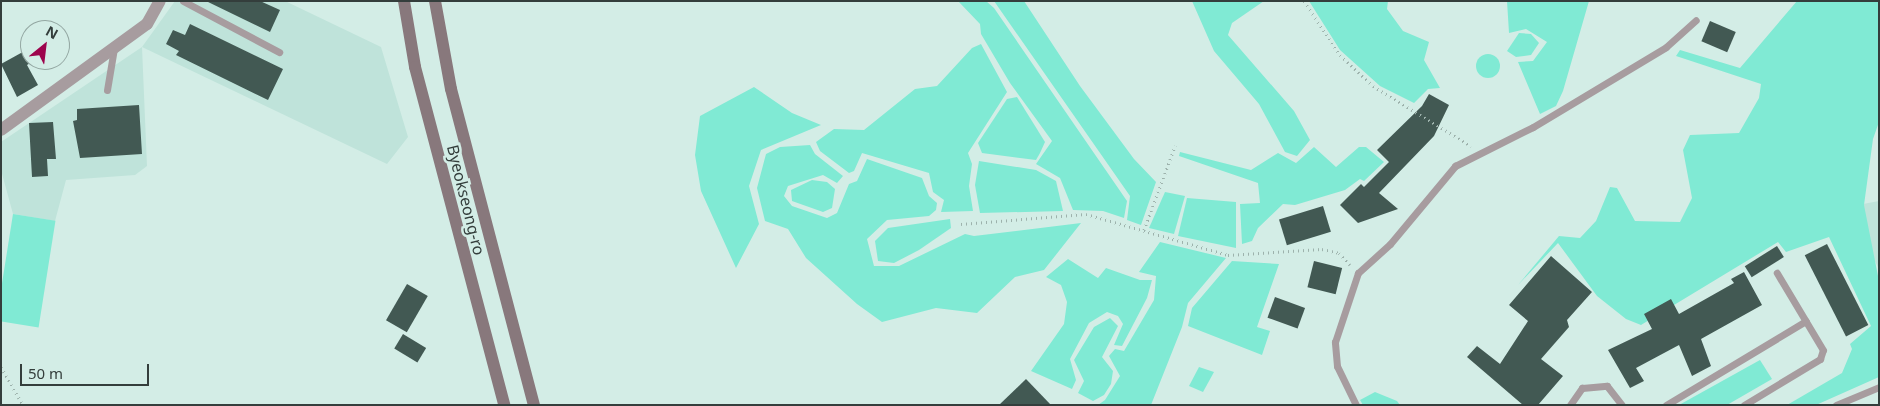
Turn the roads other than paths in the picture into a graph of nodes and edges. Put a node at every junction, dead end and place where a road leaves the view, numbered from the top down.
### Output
1 (160, 1) edge
2 (183, 1) edge
3 (404, 1) edge
4 (435, 1) edge
5 (1696, 20) dead end
6 (114, 48) junction
7 (279, 52) dead end
8 (108, 90) dead end
9 (1, 130) edge
10 (1777, 273) dead end
11 (1806, 322) junction
12 (1879, 387) edge
13 (1667, 404) edge
14 (504, 405) edge
15 (534, 405) edge
16 (1356, 405) edge
17 (1570, 405) edge
18 (1622, 405) edge
19 (1744, 405) edge
20 (1836, 405) edge

1 - 6 street
2 - 7 lane
3 - 14 main road, Byeokseong-ro
4 - 15 main road, Byeokseong-ro
5 - 16 lane
6 - 8 lane
6 - 9 street
10 - 11 lane
11 - 13 lane
11 - 19 lane
12 - 20 lane
17 - 18 lane

